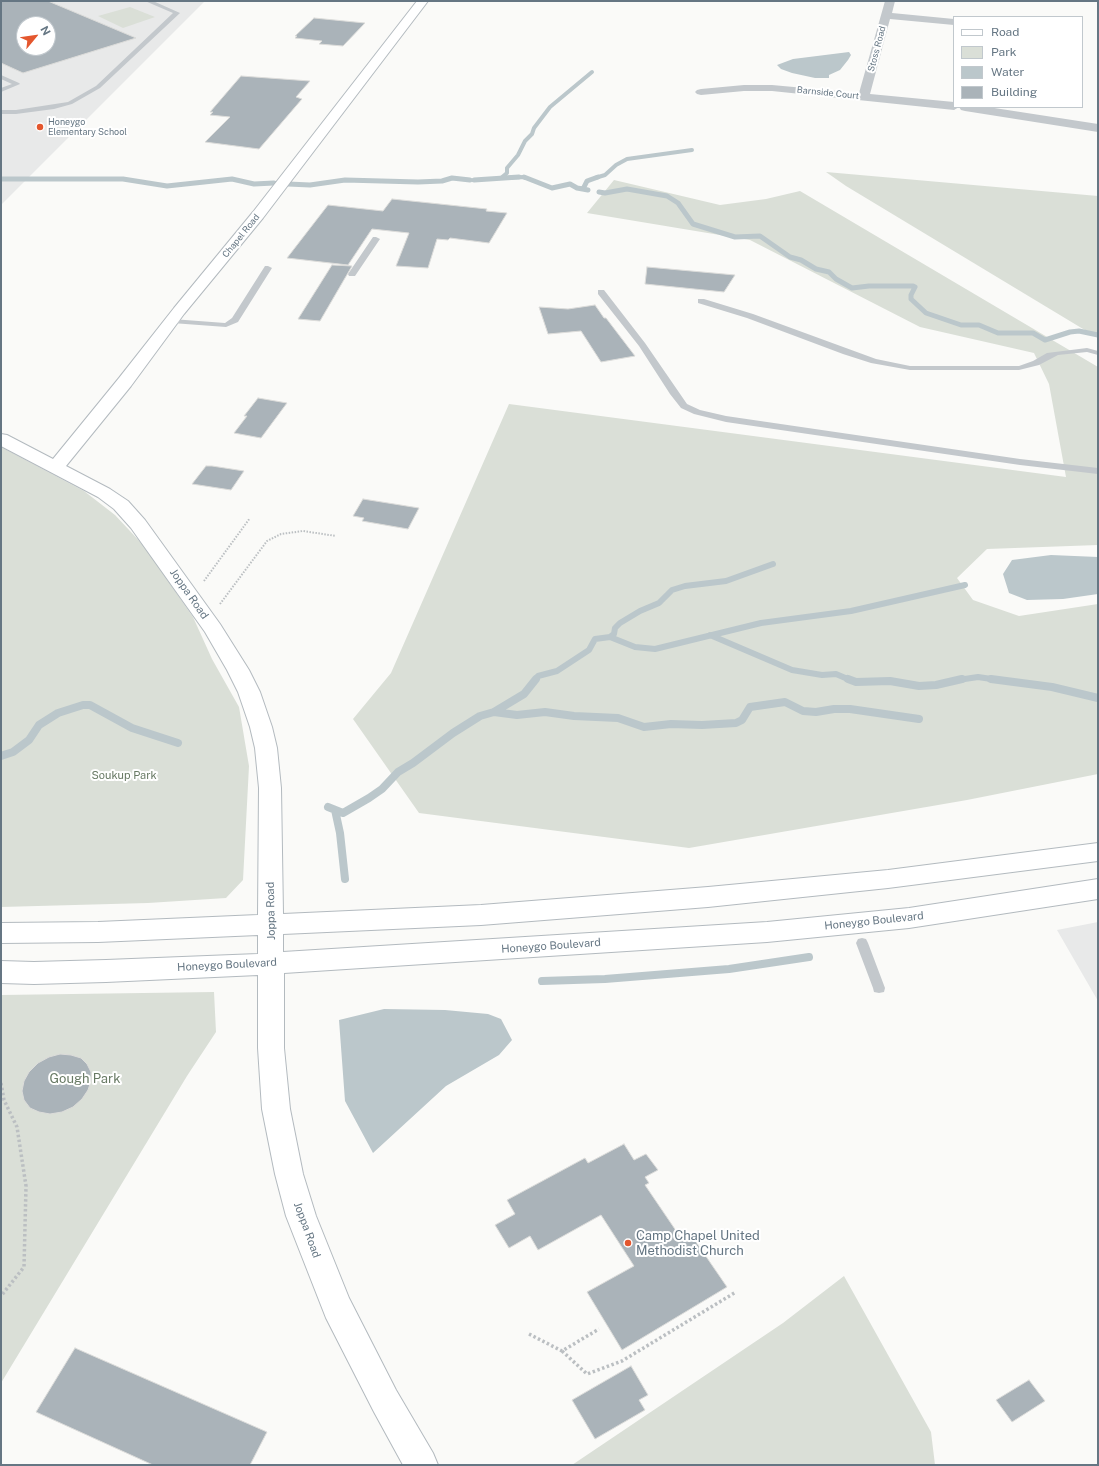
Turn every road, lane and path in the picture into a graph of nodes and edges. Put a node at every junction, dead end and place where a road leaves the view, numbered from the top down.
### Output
1 (148, 1) edge
2 (423, 1) edge
3 (890, 1) edge
4 (887, 16) junction
5 (953, 22) edge
6 (1, 77) edge
7 (1, 90) edge
8 (701, 92) dead end
9 (864, 96) junction
10 (953, 106) edge
11 (981, 108) edge
12 (1013, 110) edge
13 (1, 112) edge
14 (1098, 128) edge
15 (376, 239) dead end
16 (268, 268) dead end
17 (352, 274) dead end
18 (601, 292) dead end
19 (701, 301) dead end
20 (172, 321) junction
21 (1098, 352) edge
22 (1, 439) edge
23 (56, 467) junction
24 (1098, 471) edge
25 (250, 518) dead end
26 (336, 536) dead end
27 (189, 594) junction
28 (208, 621) junction
29 (1098, 852) edge
30 (1098, 889) edge
31 (271, 924) junction
32 (1, 933) edge
33 (862, 943) dead end
34 (271, 963) junction
35 (1, 972) edge
36 (879, 988) dead end
37 (1, 1083) edge
38 (736, 1292) dead end
39 (1, 1296) edge
40 (598, 1329) dead end
41 (529, 1334) dead end
42 (562, 1351) junction
43 (421, 1465) edge

1 - 13 lane
2 - 20 street, Chapel Road
3 - 4 street, Stoss Road
4 - 5 street
4 - 9 street, Stoss Road
6 - 7 lane
8 - 9 street, Barnside Court
9 - 10 street, Barnside Court
11 - 12 street
12 - 14 street
15 - 17 lane
16 - 20 lane
18 - 24 lane
19 - 21 lane
20 - 23 street, Chapel Road
22 - 23 street, Joppa Road
23 - 27 street, Joppa Road
25 - 27 path
26 - 28 path
27 - 28 street, Joppa Road
28 - 31 street, Joppa Road
29 - 31 street
30 - 34 street, Honeygo Boulevard
31 - 32 street
31 - 34 street, Joppa Road
33 - 36 lane
34 - 35 street, Honeygo Boulevard
34 - 43 street, Joppa Road
37 - 39 path
38 - 42 path
40 - 42 path
41 - 42 path

